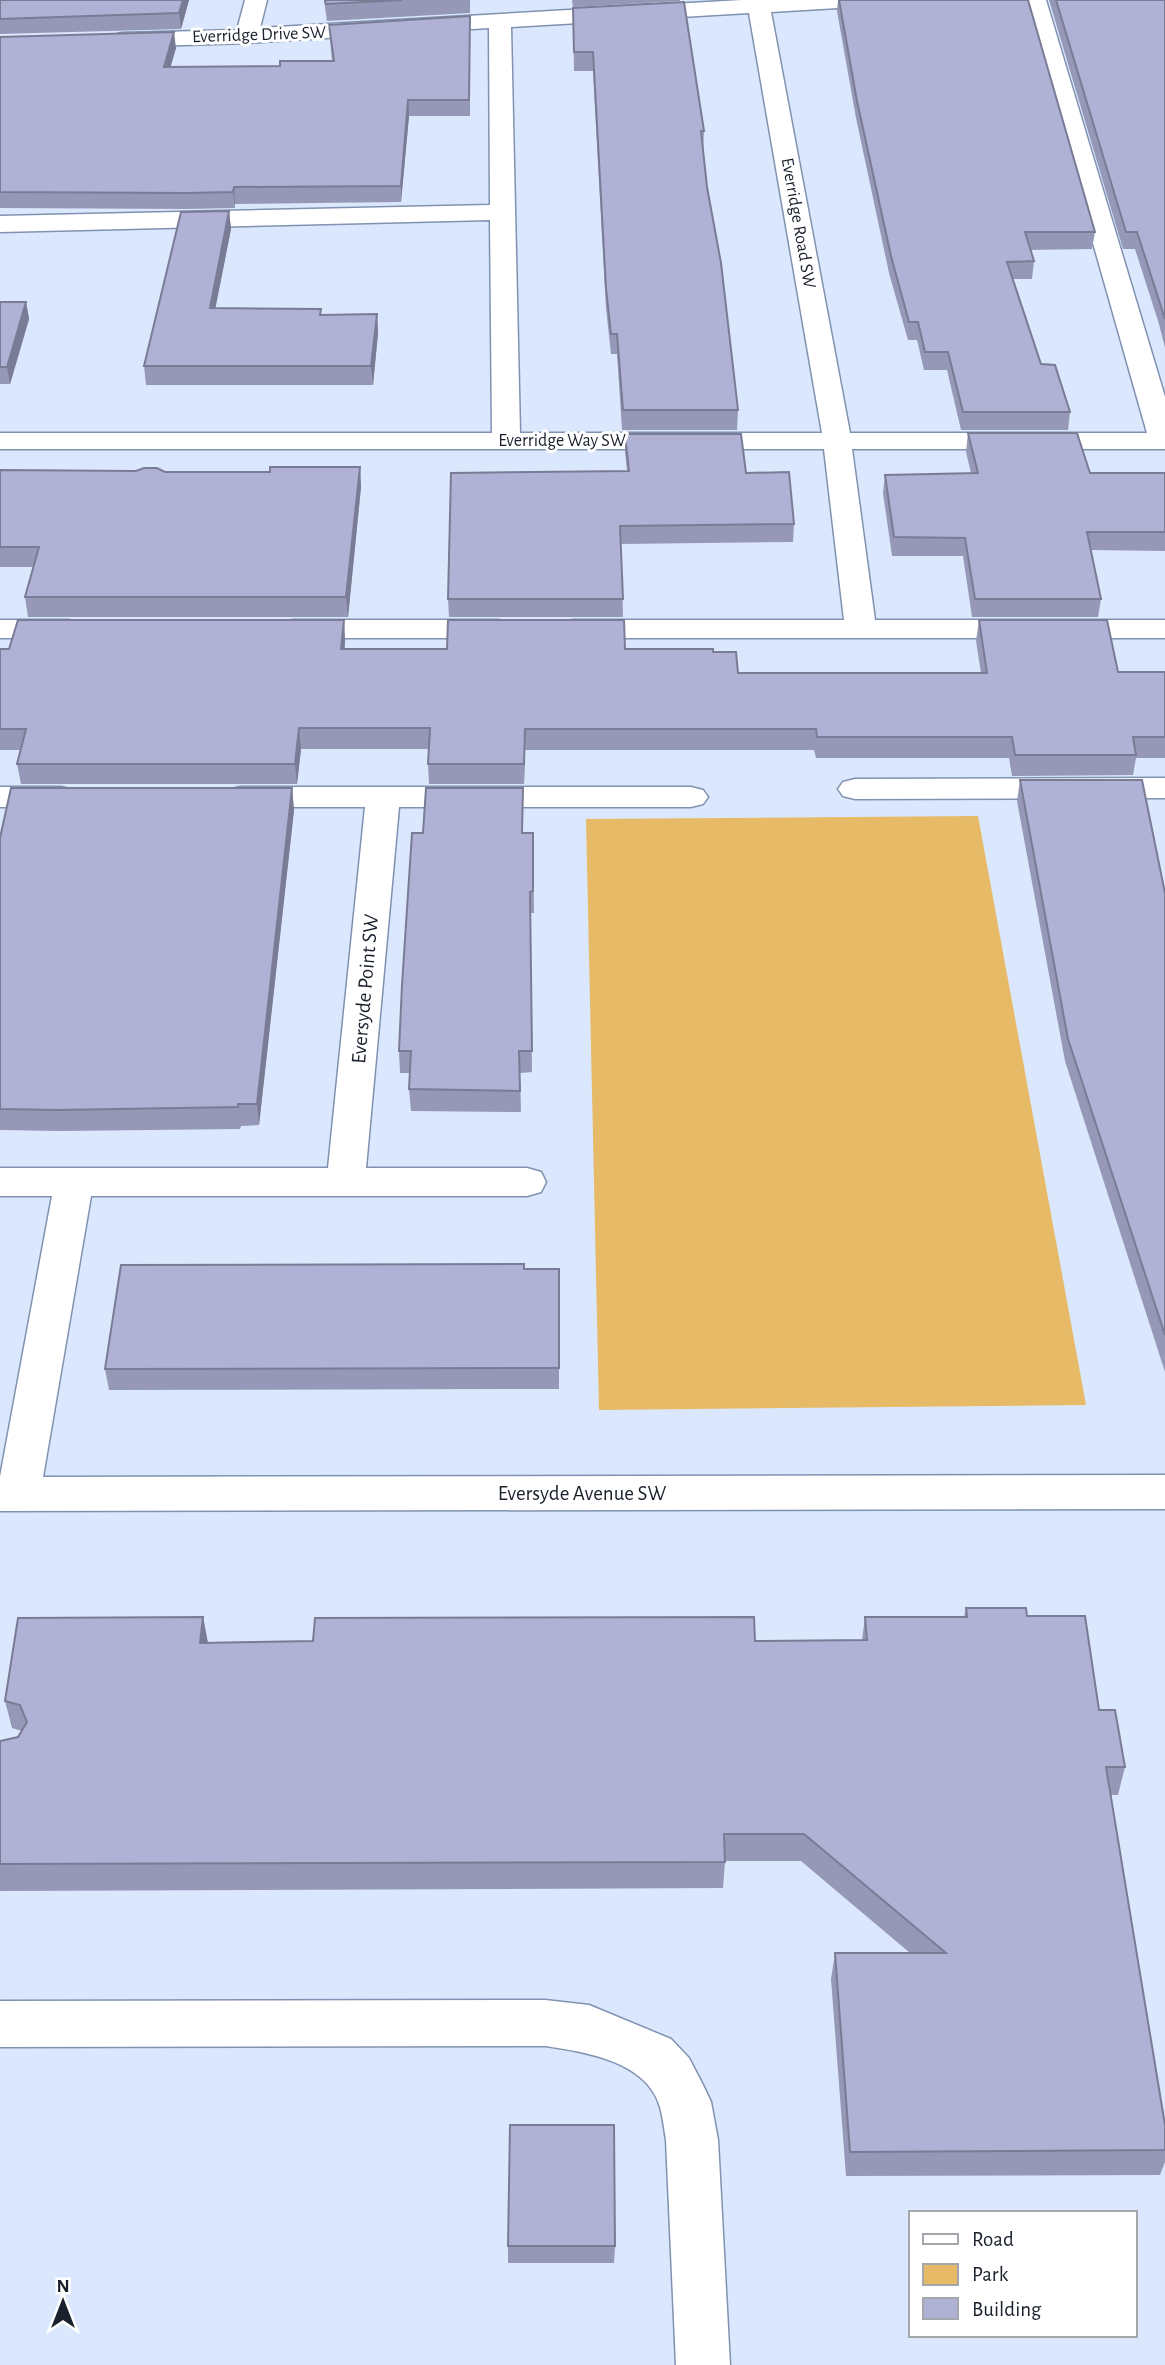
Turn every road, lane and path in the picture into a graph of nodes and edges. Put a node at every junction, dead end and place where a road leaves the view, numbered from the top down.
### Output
1 (256, 0) edge
2 (854, 0) edge
3 (1035, 0) edge
4 (758, 3) edge
5 (500, 22) junction
6 (247, 36) junction
7 (106, 41) edge
8 (503, 212) junction
9 (0, 224) edge
10 (837, 439) junction
11 (0, 441) edge
12 (506, 441) junction
13 (1164, 441) edge
14 (0, 629) edge
15 (97, 629) edge
16 (264, 629) edge
17 (861, 629) junction
18 (1165, 629) edge
19 (1165, 788) edge
20 (855, 789) dead end
21 (0, 797) edge
22 (96, 797) edge
23 (205, 797) edge
24 (383, 797) junction
25 (691, 797) dead end
26 (0, 1182) edge
27 (74, 1182) junction
28 (346, 1182) junction
29 (527, 1182) dead end
30 (1165, 1492) edge
31 (10, 1494) edge
32 (0, 2024) edge
33 (703, 2365) edge

1 - 6 street
2 - 4 street, Everridge Drive SW
3 - 13 street
4 - 5 street, Everridge Drive SW
4 - 10 street, Everridge Road SW
5 - 6 street, Everridge Drive SW
5 - 8 street
6 - 7 street, Everridge Drive SW
8 - 9 street
8 - 12 street
10 - 12 street, Everridge Way SW
10 - 13 street, Everridge Way SW
10 - 17 street, Everridge Road SW
11 - 12 street, Everridge Way SW
14 - 15 street
16 - 17 street
17 - 18 street
19 - 20 street
21 - 22 street
23 - 24 street
24 - 25 street
24 - 28 street, Eversyde Point SW
26 - 27 street
27 - 28 street
27 - 31 street
28 - 29 street
30 - 31 street, Eversyde Avenue SW
32 - 33 street

